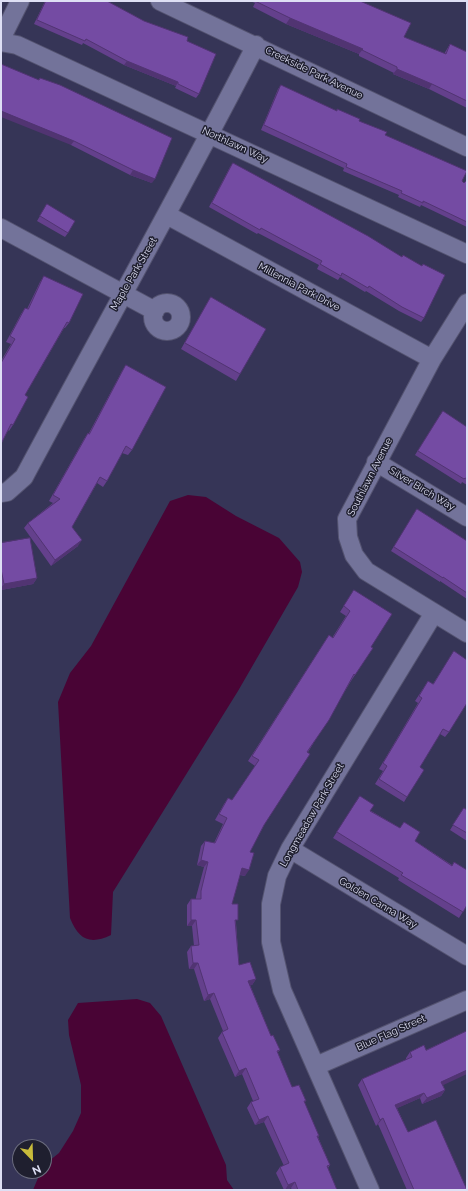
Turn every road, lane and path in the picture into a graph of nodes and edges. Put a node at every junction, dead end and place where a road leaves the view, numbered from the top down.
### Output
1 (20, 1) edge
2 (160, 1) edge
3 (1, 40) edge
4 (256, 45) junction
5 (210, 134) junction
6 (467, 146) edge
7 (167, 215) junction
8 (1, 228) edge
9 (467, 254) edge
10 (122, 294) junction
11 (467, 303) edge
12 (155, 311) dead end
13 (432, 359) junction
14 (376, 462) junction
15 (1, 493) edge
16 (467, 517) edge
17 (434, 613) junction
18 (467, 634) edge
19 (290, 849) junction
20 (467, 956) edge
21 (467, 1000) edge
22 (316, 1066) junction
23 (370, 1190) edge

1 - 3 street
2 - 4 street, Creekside Park Avenue
3 - 5 street, Northlawn Way
4 - 5 street, Maple Park Street
4 - 6 street, Creekside Park Avenue
5 - 7 street, Maple Park Street
5 - 9 street, Northlawn Way
7 - 10 street, Maple Park Street
7 - 13 street, Millennia Park Drive
8 - 10 street
10 - 12 street
10 - 15 street, Maple Park Street
11 - 13 street, Southlawn Avenue
13 - 14 street, Southlawn Avenue
14 - 16 street, Silver Birch Way
14 - 17 street, Southlawn Avenue
17 - 18 street, Southlawn Avenue
17 - 19 street, Longmeadow Park Street
19 - 20 street, Golden Canna Way
19 - 22 street, Longmeadow Park Street
21 - 22 street, Blue Flag Street
22 - 23 street, Longmeadow Park Street

